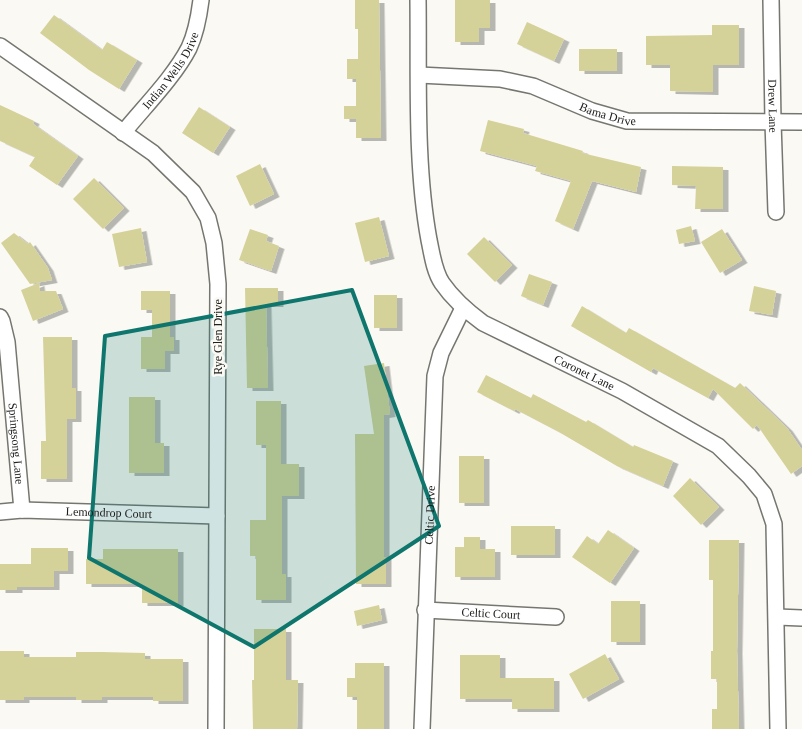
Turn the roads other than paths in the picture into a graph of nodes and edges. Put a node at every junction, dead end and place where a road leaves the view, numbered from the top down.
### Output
1 (201, 0) edge
2 (418, 0) edge
3 (771, 0) edge
4 (0, 46) edge
5 (419, 75) junction
6 (773, 122) junction
7 (802, 122) edge
8 (122, 133) junction
9 (776, 212) dead end
10 (463, 308) junction
11 (0, 317) edge
12 (22, 510) junction
13 (0, 512) edge
14 (217, 516) junction
15 (425, 610) junction
16 (556, 617) dead end
17 (777, 617) junction
18 (802, 618) edge
19 (216, 729) edge
20 (422, 729) edge
21 (778, 729) edge

1 - 8 street, Indian Wells Drive
2 - 5 street, Coronet Lane
3 - 6 street, Drew Lane
4 - 8 street, Rye Glen Drive
5 - 6 street, Bama Drive
5 - 10 street, Coronet Lane
6 - 7 street, Bama Drive
6 - 9 street, Drew Lane
8 - 14 street, Rye Glen Drive
10 - 15 street, Celtic Drive
10 - 17 street, Coronet Lane
11 - 12 street, Springsong Lane
12 - 13 street, Lemondrop Court
12 - 14 street, Lemondrop Court
14 - 19 street, Rye Glen Drive
15 - 16 street, Celtic Court
15 - 20 street, Celtic Drive
17 - 18 street
17 - 21 street, Coronet Lane

